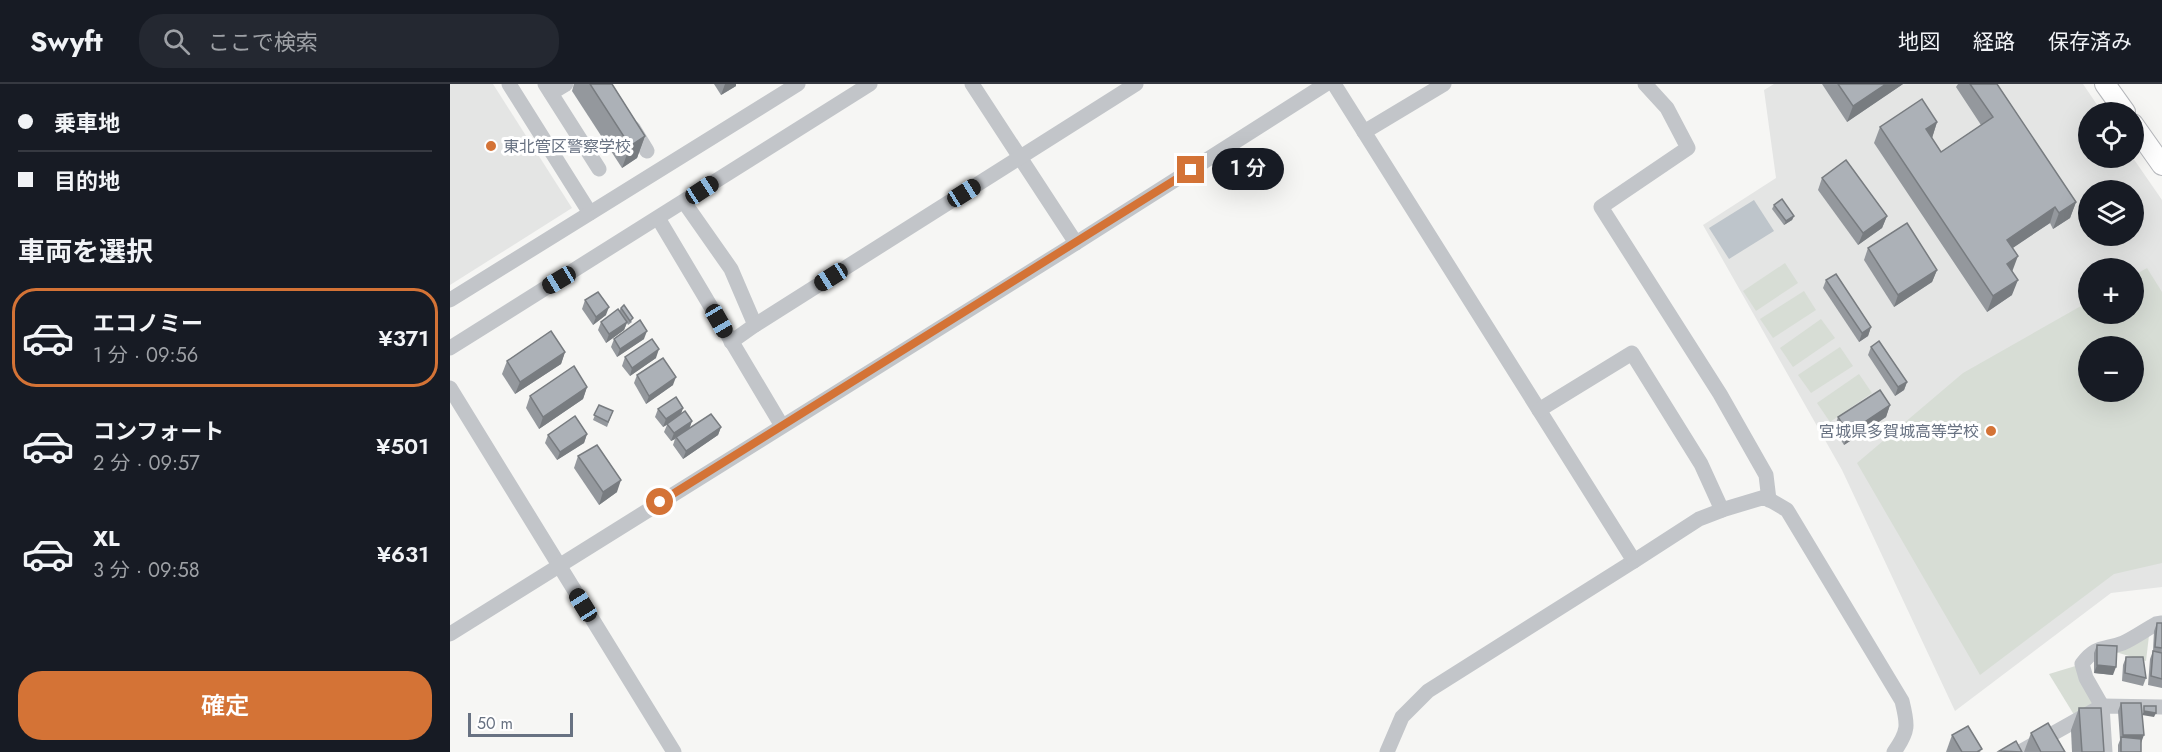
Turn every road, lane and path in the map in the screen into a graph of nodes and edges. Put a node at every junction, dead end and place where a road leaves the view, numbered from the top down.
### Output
1 (509, 84) edge
2 (566, 84) edge
3 (798, 84) edge
4 (870, 84) edge
5 (972, 84) edge
6 (1136, 84) edge
7 (1326, 84) edge
8 (1334, 84) edge
9 (1444, 84) edge
10 (1645, 84) edge
11 (2105, 84) edge
12 (548, 89) edge
13 (2118, 102) edge
14 (624, 113) edge
15 (1364, 132) junction
16 (2144, 140) edge
17 (647, 151) dead end
18 (1021, 157) junction
19 (2162, 165) edge
20 (599, 169) dead end
21 (684, 202) junction
22 (590, 213) junction
23 (658, 218) junction
24 (1076, 243) junction
25 (450, 300) edge
26 (755, 325) junction
27 (731, 342) junction
28 (450, 348) edge
29 (450, 388) edge
30 (1539, 410) junction
31 (782, 426) junction
32 (1769, 500) junction
33 (1722, 510) junction
34 (1634, 561) junction
35 (559, 565) junction
36 (2162, 623) edge
37 (450, 634) edge
38 (2102, 706) junction
39 (2162, 707) edge
40 (674, 752) edge
41 (1387, 752) edge
42 (1894, 752) edge
43 (2020, 752) edge
44 (2105, 752) edge

1 - 22 street
2 - 12 street
3 - 22 street
4 - 21 street
5 - 18 street
6 - 18 street
7 - 24 street
8 - 15 street
9 - 15 street
10 - 32 street
11 - 13 main road
12 - 20 street
14 - 17 street
15 - 30 street
16 - 19 main road
18 - 24 street
18 - 26 street
21 - 23 street
21 - 26 street
22 - 25 street
23 - 27 street
23 - 28 street
24 - 31 street
26 - 27 street
27 - 31 street
29 - 35 street
30 - 33 street
30 - 34 street
31 - 35 street
32 - 33 street
32 - 42 street
33 - 34 street
34 - 41 street
35 - 37 street
35 - 40 street
36 - 38 street
38 - 39 street
38 - 43 street
38 - 44 street

